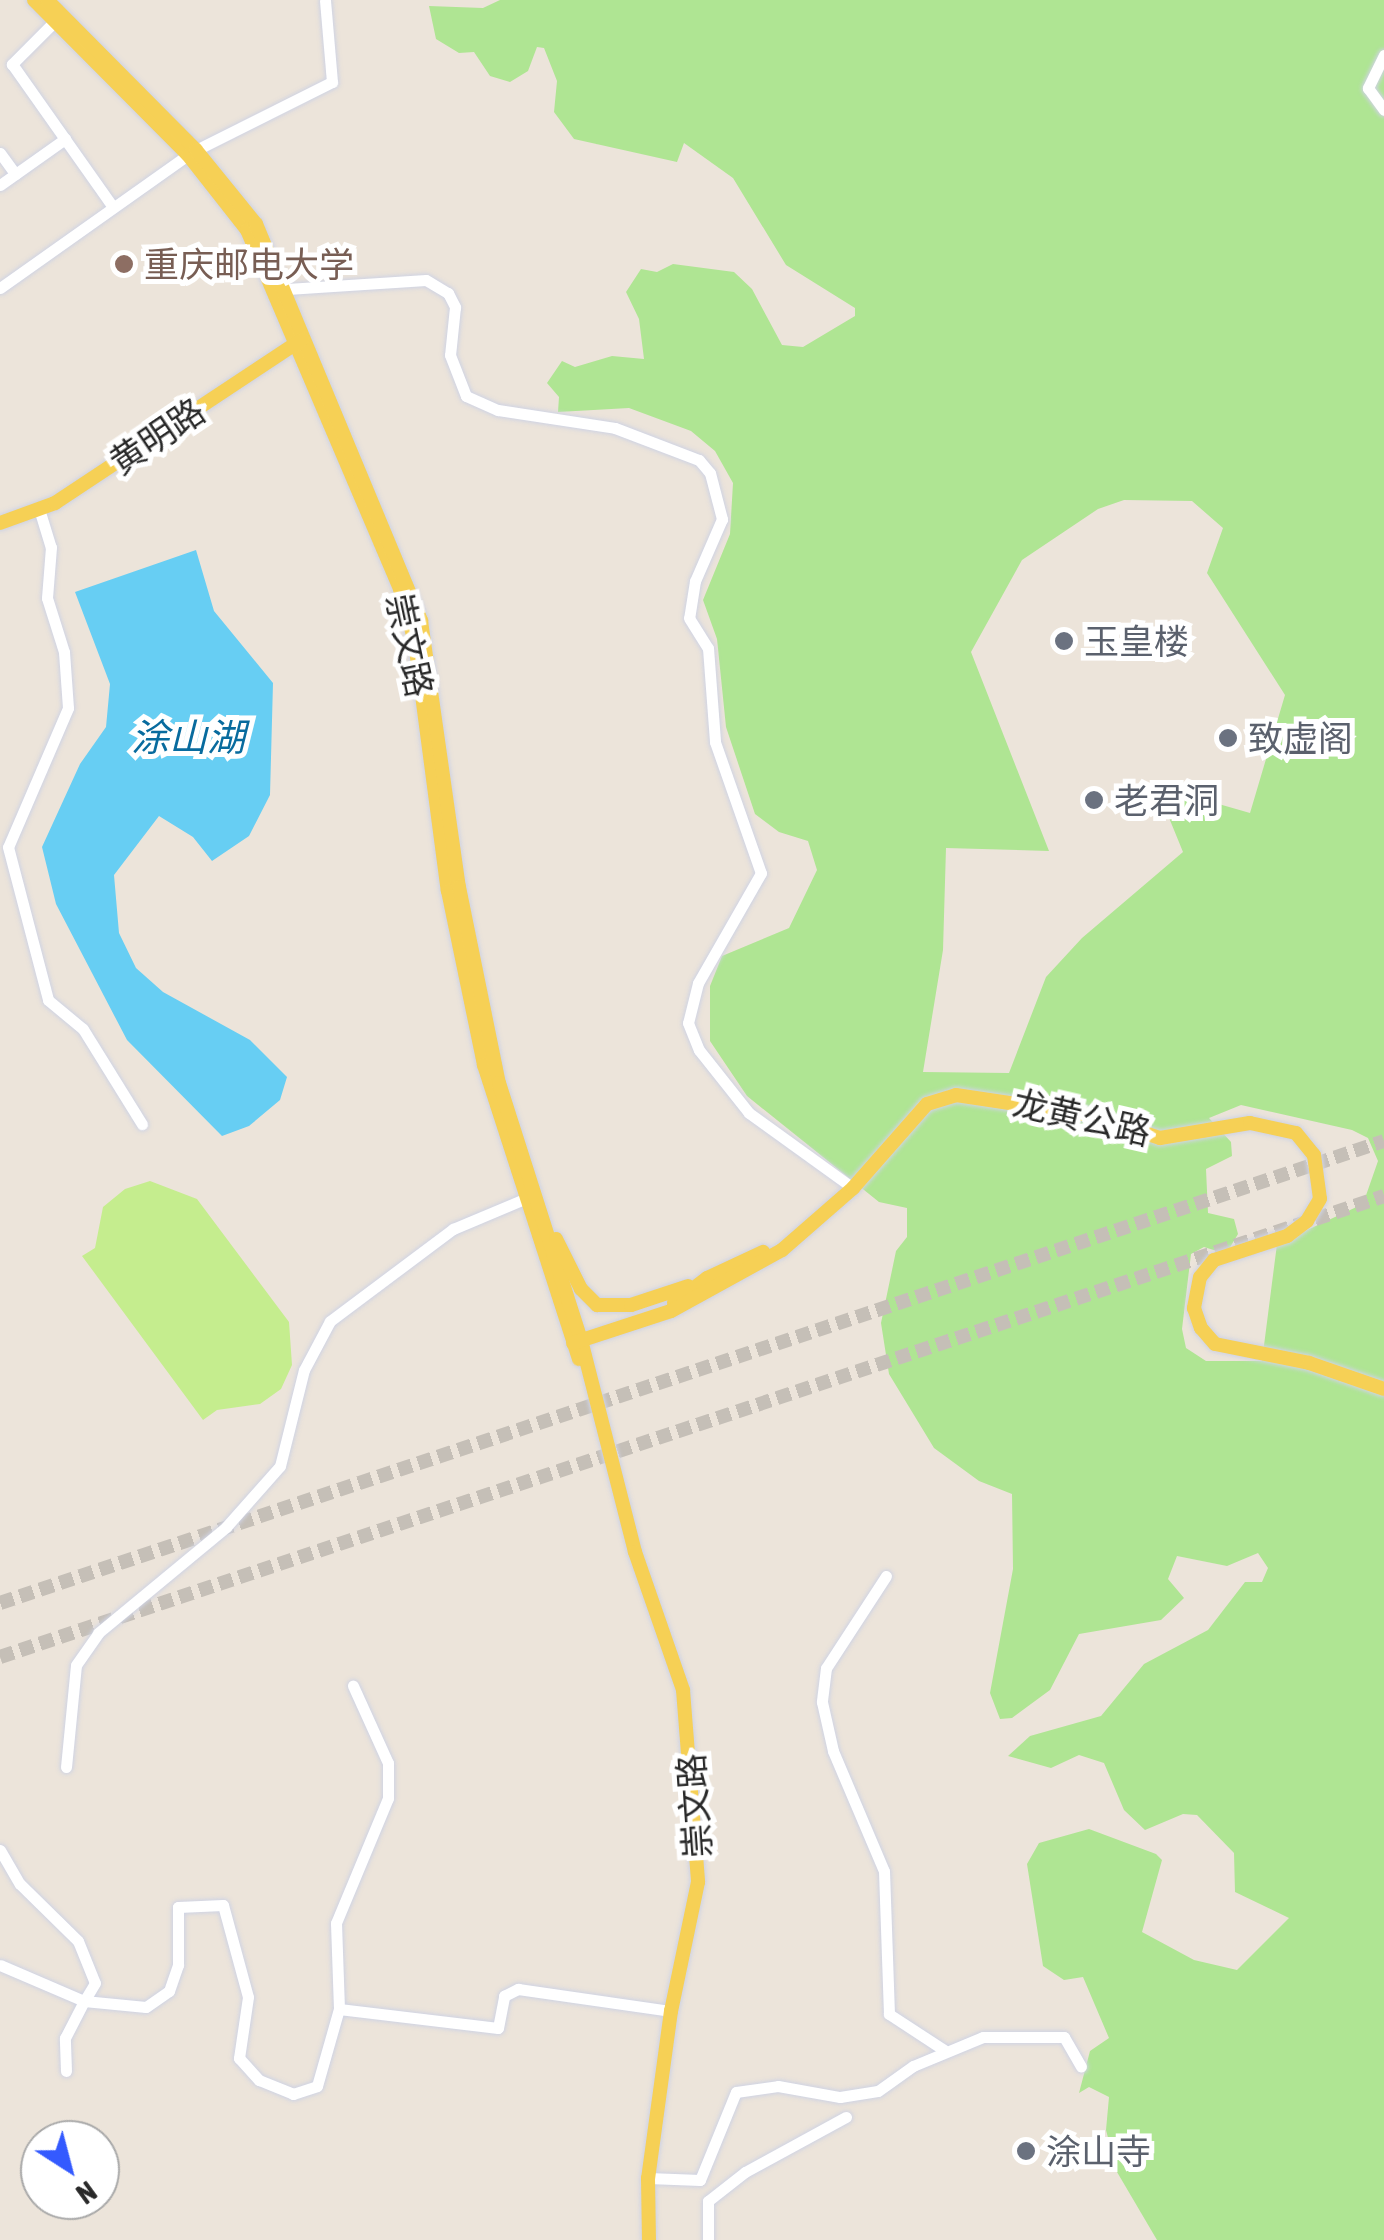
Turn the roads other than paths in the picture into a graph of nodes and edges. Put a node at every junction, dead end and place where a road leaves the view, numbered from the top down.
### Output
1 (34, 0) edge
2 (47, 0) edge
3 (326, 0) edge
4 (52, 24) junction
5 (1384, 55) edge
6 (1384, 110) edge
7 (65, 139) junction
8 (192, 152) junction
9 (0, 153) edge
10 (15, 174) junction
11 (0, 185) edge
12 (112, 206) junction
13 (0, 288) edge
14 (288, 290) junction
15 (303, 339) junction
16 (40, 512) junction
17 (0, 523) edge
18 (142, 1124) dead end
19 (854, 1188) junction
20 (529, 1197) junction
21 (714, 1282) junction
22 (576, 1339) junction
23 (1384, 1389) edge
24 (886, 1576) dead end
25 (353, 1686) dead end
26 (66, 1767) dead end
27 (0, 1850) edge
28 (0, 1964) edge
29 (84, 2000) junction
30 (338, 2010) junction
31 (671, 2011) junction
32 (944, 2050) junction
33 (1081, 2067) dead end
34 (66, 2071) dead end
35 (846, 2118) dead end
36 (648, 2178) junction
37 (649, 2240) edge
38 (708, 2240) edge

1 - 4 main road, 崇文路
2 - 8 main road, 崇文路
3 - 8 street
4 - 7 street
4 - 8 main road, 崇文路
5 - 6 street
7 - 10 street
7 - 12 street
8 - 12 street
8 - 14 main road, 崇文路
8 - 15 main road, 崇文路
9 - 10 street
10 - 11 street
12 - 13 street
14 - 15 main road, 崇文路
14 - 19 street
15 - 16 main road, 黄明路
15 - 20 main road, 崇文路
16 - 17 main road, 黄明路
16 - 18 street
19 - 21 main road, 龙黄公路
19 - 23 main road, 龙黄公路
20 - 21 main road
20 - 22 main road, 崇文路
20 - 26 street
21 - 22 main road, 龙黄公路
22 - 31 main road, 崇文路
24 - 32 street
25 - 30 street
27 - 29 street
28 - 29 street
29 - 30 street
29 - 34 street
30 - 31 street
31 - 36 main road, 崇文路
32 - 33 street
32 - 36 street
35 - 38 street
36 - 37 main road, 崇文路

